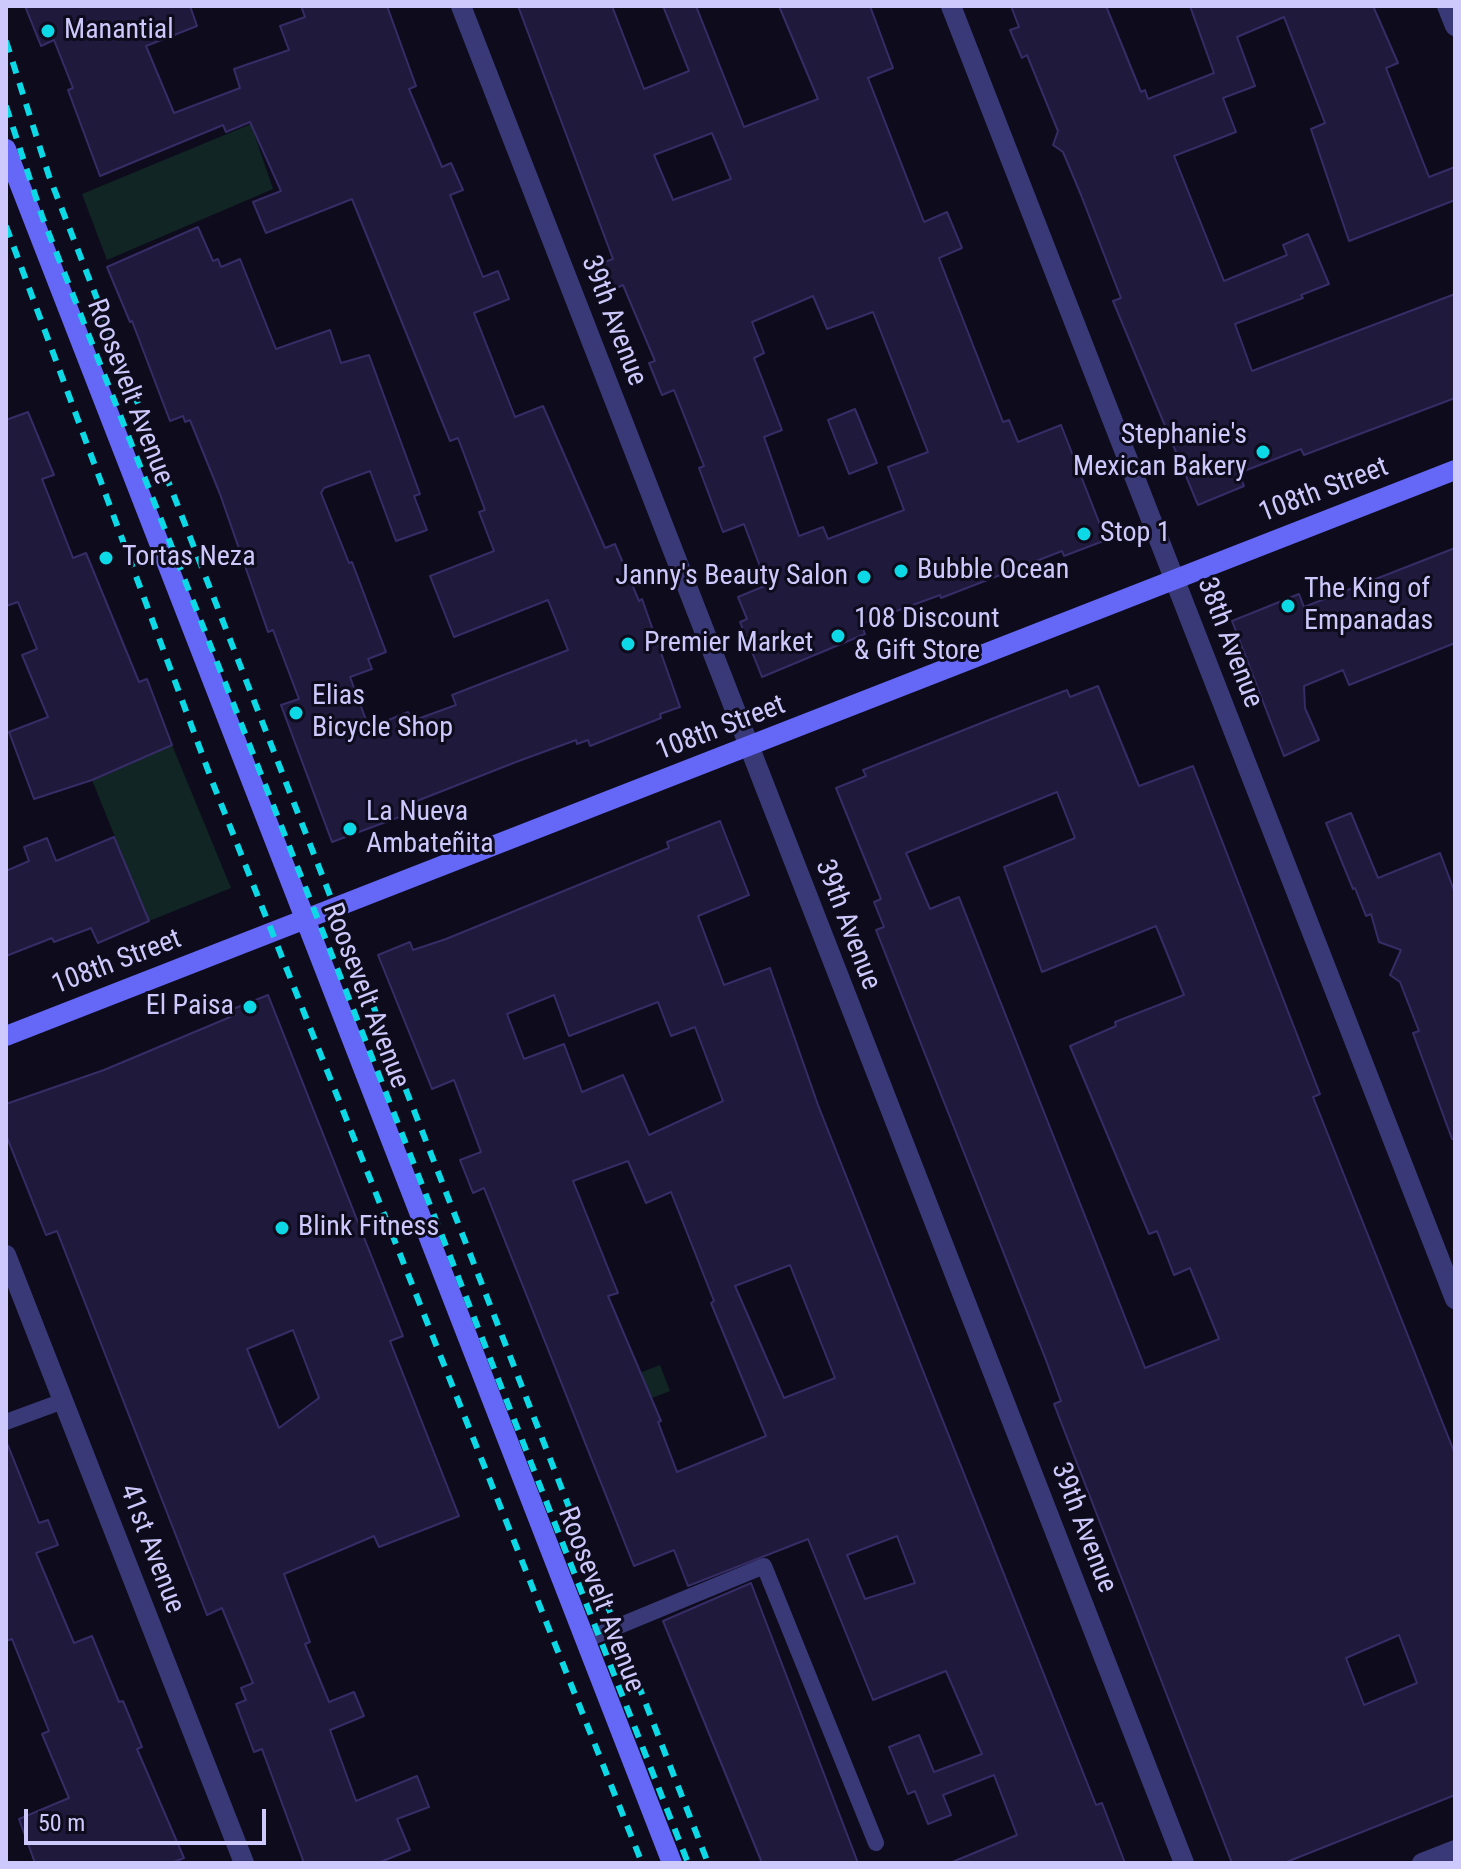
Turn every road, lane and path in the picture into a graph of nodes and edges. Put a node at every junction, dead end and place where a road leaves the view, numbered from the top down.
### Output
1 (461, 6) edge
2 (951, 6) edge
3 (1447, 6) edge
4 (1455, 26) edge
5 (6, 149) edge
6 (1455, 470) edge
7 (1174, 579) junction
8 (748, 749) junction
9 (305, 921) junction
10 (6, 1036) edge
11 (6, 1255) edge
12 (1455, 1299) edge
13 (63, 1401) junction
14 (6, 1422) edge
15 (585, 1640) junction
16 (876, 1843) dead end
17 (1455, 1850) edge
18 (244, 1863) edge
19 (672, 1863) edge
20 (1184, 1863) edge
21 (1422, 1863) edge

1 - 8 street, 39th Avenue
2 - 7 street, 38th Avenue
3 - 4 street
5 - 9 main road, Roosevelt Avenue
6 - 7 main road, 108th Street
7 - 8 main road, 108th Street
7 - 12 street, 38th Avenue
8 - 9 main road, 108th Street
8 - 20 street, 39th Avenue
9 - 10 main road, 108th Street
9 - 15 main road, Roosevelt Avenue
11 - 13 street, 41st Avenue
13 - 14 lane
13 - 18 street, 41st Avenue
15 - 16 lane
15 - 19 main road, Roosevelt Avenue
17 - 21 street

